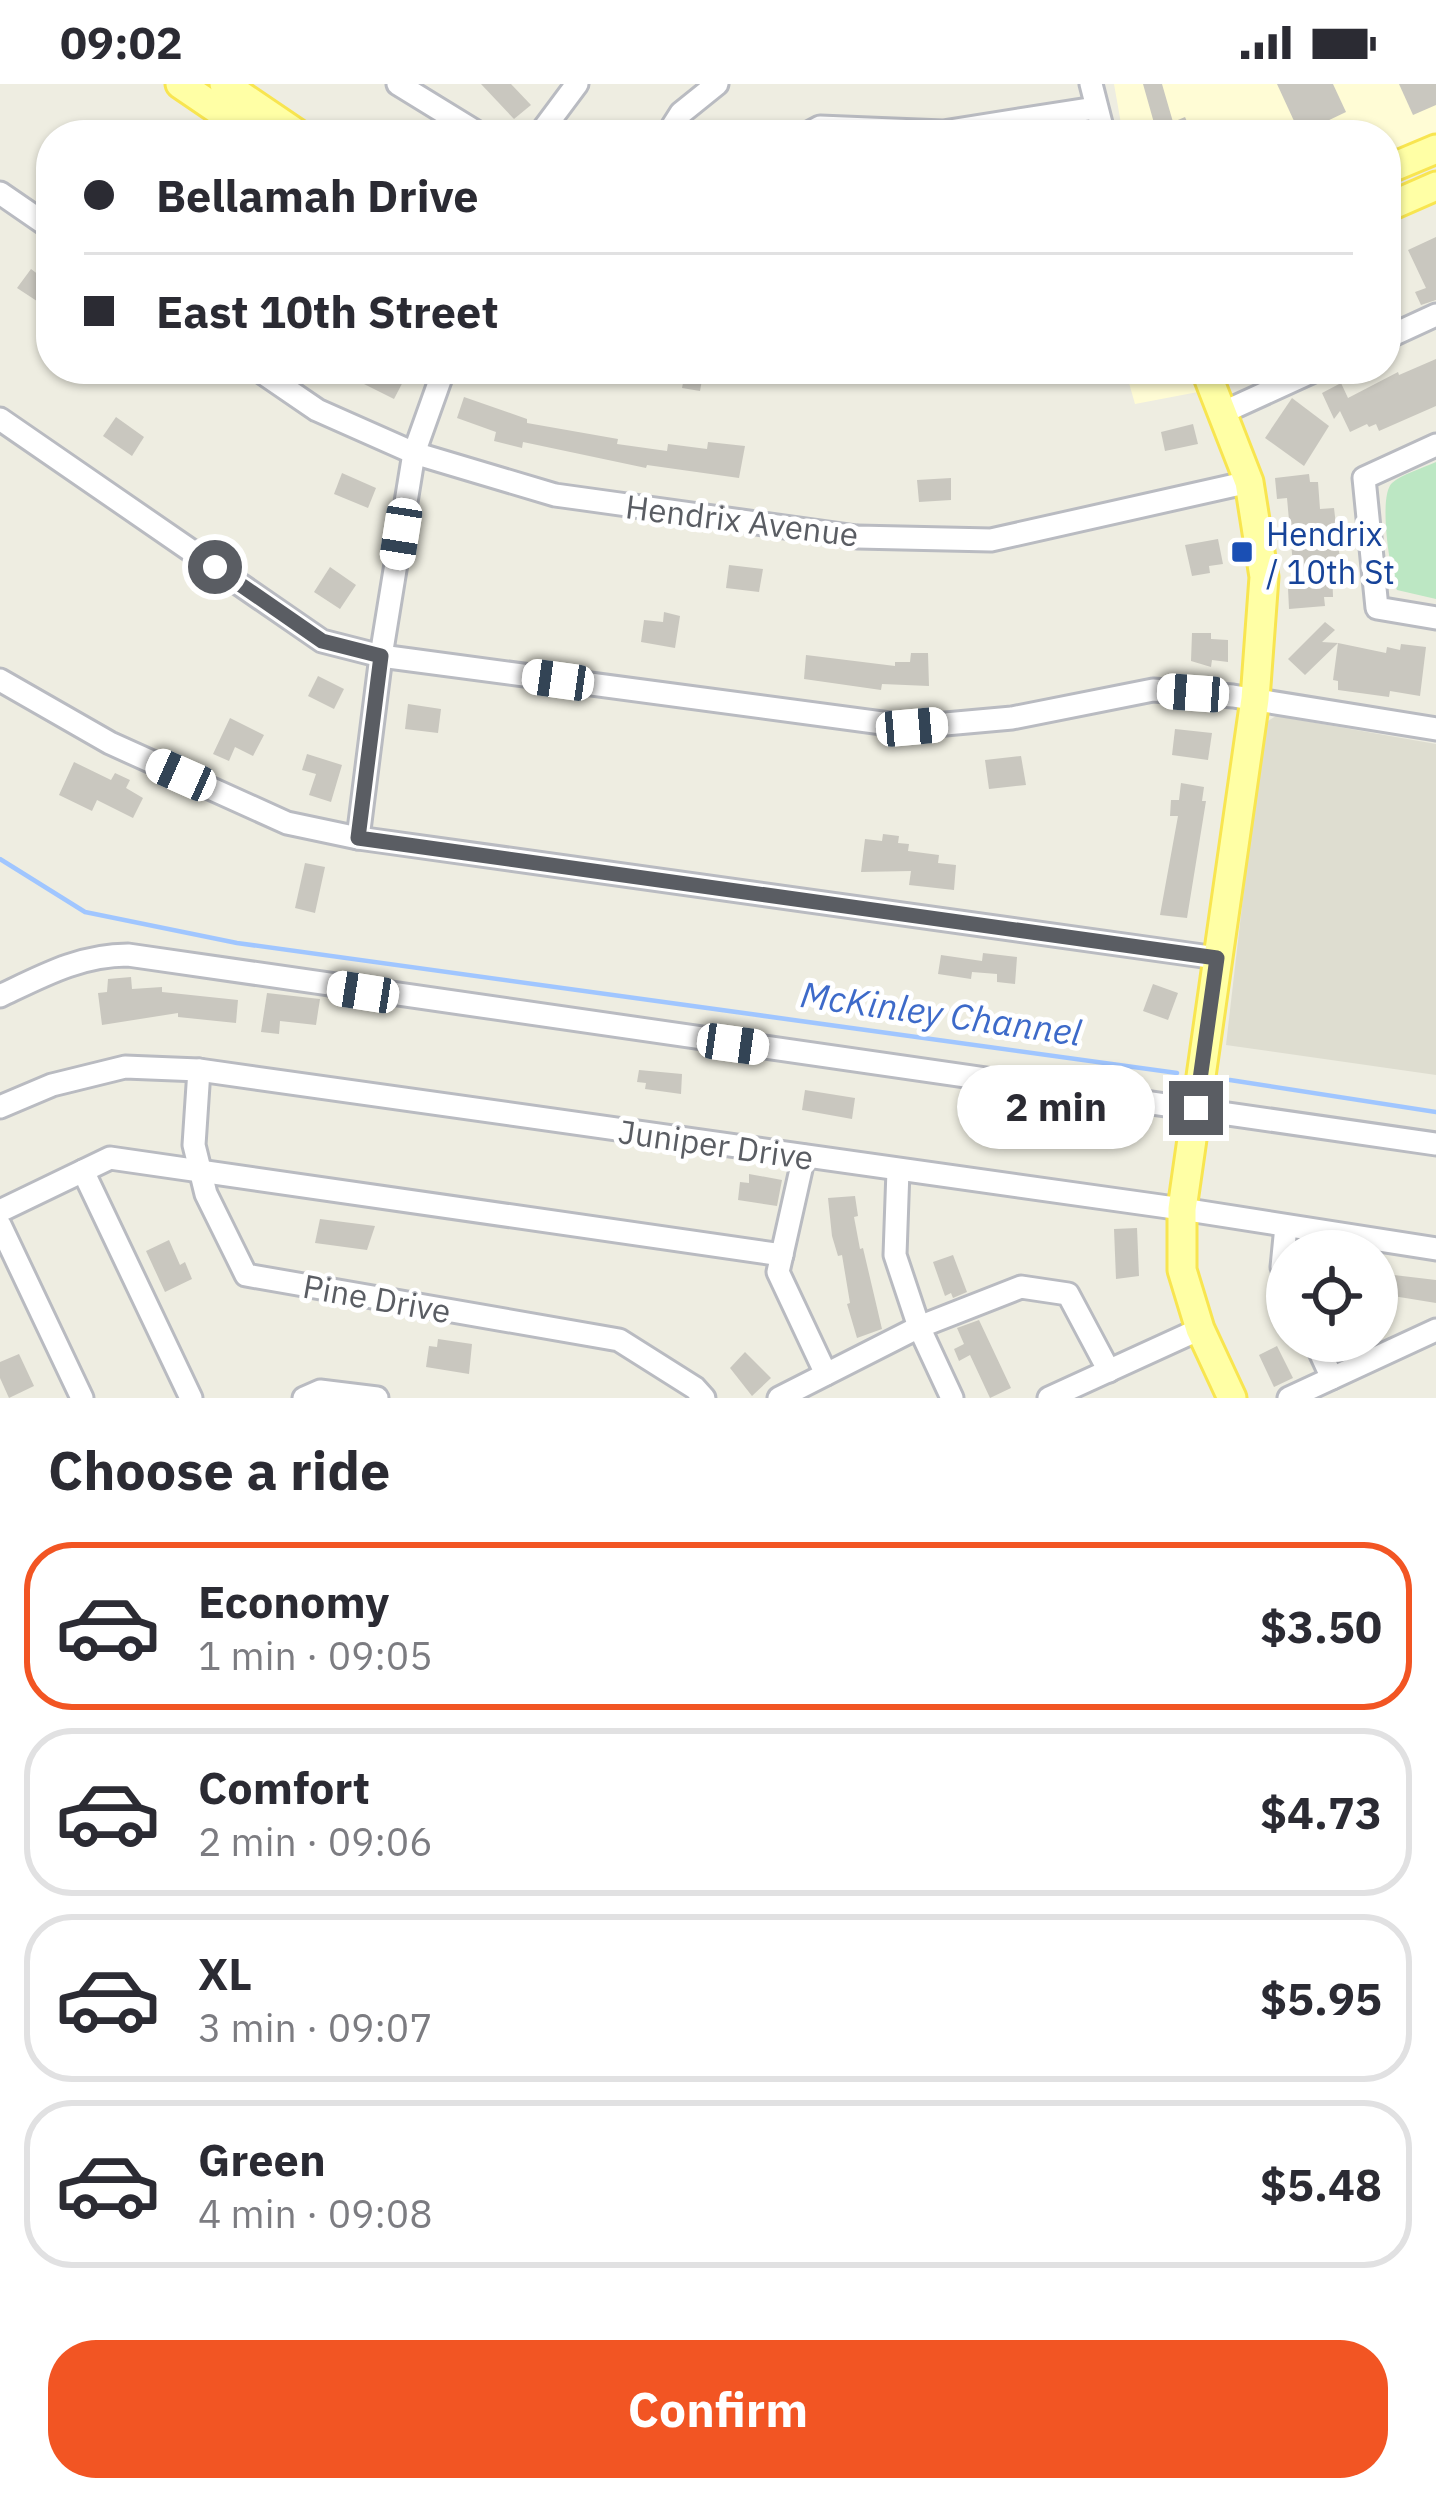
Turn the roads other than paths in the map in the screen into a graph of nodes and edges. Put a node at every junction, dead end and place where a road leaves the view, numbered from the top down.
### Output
1 (180, 84) edge
2 (224, 84) edge
3 (398, 84) edge
4 (717, 84) edge
5 (1091, 84) edge
6 (574, 85) edge
7 (1095, 108) junction
8 (233, 120) edge
9 (277, 120) edge
10 (457, 120) edge
11 (550, 120) edge
12 (677, 120) edge
13 (1019, 120) edge
14 (1099, 120) edge
15 (1436, 149) edge
16 (1401, 164) edge
17 (1436, 186) edge
18 (0, 193) edge
19 (1401, 201) edge
20 (36, 218) edge
21 (1436, 315) edge
22 (1401, 331) edge
23 (279, 384) edge
24 (439, 384) edge
25 (1212, 384) edge
26 (1285, 384) edge
27 (1224, 412) junction
28 (0, 419) edge
29 (1436, 445) edge
30 (414, 453) junction
31 (1249, 482) junction
32 (1436, 618) edge
33 (381, 656) junction
34 (0, 680) edge
35 (1255, 699) junction
36 (1436, 729) edge
37 (358, 838) junction
38 (1217, 958) junction
39 (0, 996) edge
40 (199, 1070) junction
41 (0, 1107) edge
42 (1196, 1108) junction
43 (1436, 1144) edge
44 (804, 1156) junction
45 (200, 1170) junction
46 (898, 1170) junction
47 (82, 1172) junction
48 (1182, 1209) junction
49 (0, 1211) edge
50 (0, 1225) edge
51 (1286, 1226) junction
52 (1286, 1230) edge
53 (1436, 1250) edge
54 (782, 1255) junction
55 (919, 1327) junction
56 (1200, 1329) junction
57 (1436, 1330) edge
58 (1325, 1362) edge
59 (1109, 1371) junction
60 (826, 1374) junction
61 (1332, 1378) junction
62 (82, 1398) edge
63 (191, 1398) edge
64 (304, 1398) edge
65 (377, 1398) edge
66 (704, 1398) edge
67 (779, 1398) edge
68 (952, 1398) edge
69 (1049, 1398) edge
70 (1232, 1398) edge
71 (1288, 1398) edge

1 - 8 main road
2 - 9 main road
3 - 10 street
4 - 12 street
5 - 7 street
6 - 11 street
7 - 13 street
7 - 14 street
15 - 16 main road
17 - 19 main road
18 - 20 street
21 - 22 street
23 - 30 street, Hendrix Avenue
24 - 30 street
25 - 27 main road
26 - 27 street
27 - 31 main road
28 - 33 street
29 - 32 street
30 - 31 street, Hendrix Avenue
30 - 33 street
31 - 35 main road
33 - 35 street
33 - 37 street
34 - 37 street
35 - 36 street
35 - 38 main road
37 - 38 street
38 - 42 main road
39 - 42 street
40 - 41 street, Juniper Drive
40 - 44 street, Juniper Drive
40 - 45 street, Pine Drive
42 - 43 street
42 - 48 main road
44 - 46 street, Juniper Drive
44 - 54 street
45 - 47 street
45 - 54 street
45 - 66 street, Pine Drive
46 - 48 street, Juniper Drive
46 - 55 street
47 - 49 street
47 - 63 street
48 - 51 street, Juniper Drive
48 - 56 main road
50 - 62 street
51 - 52 street
51 - 53 street, Juniper Drive
54 - 60 street
55 - 59 street
55 - 60 street
55 - 68 street
56 - 59 street
56 - 70 main road
57 - 61 street
58 - 61 street
59 - 69 street
60 - 67 street
61 - 71 street
64 - 65 street

